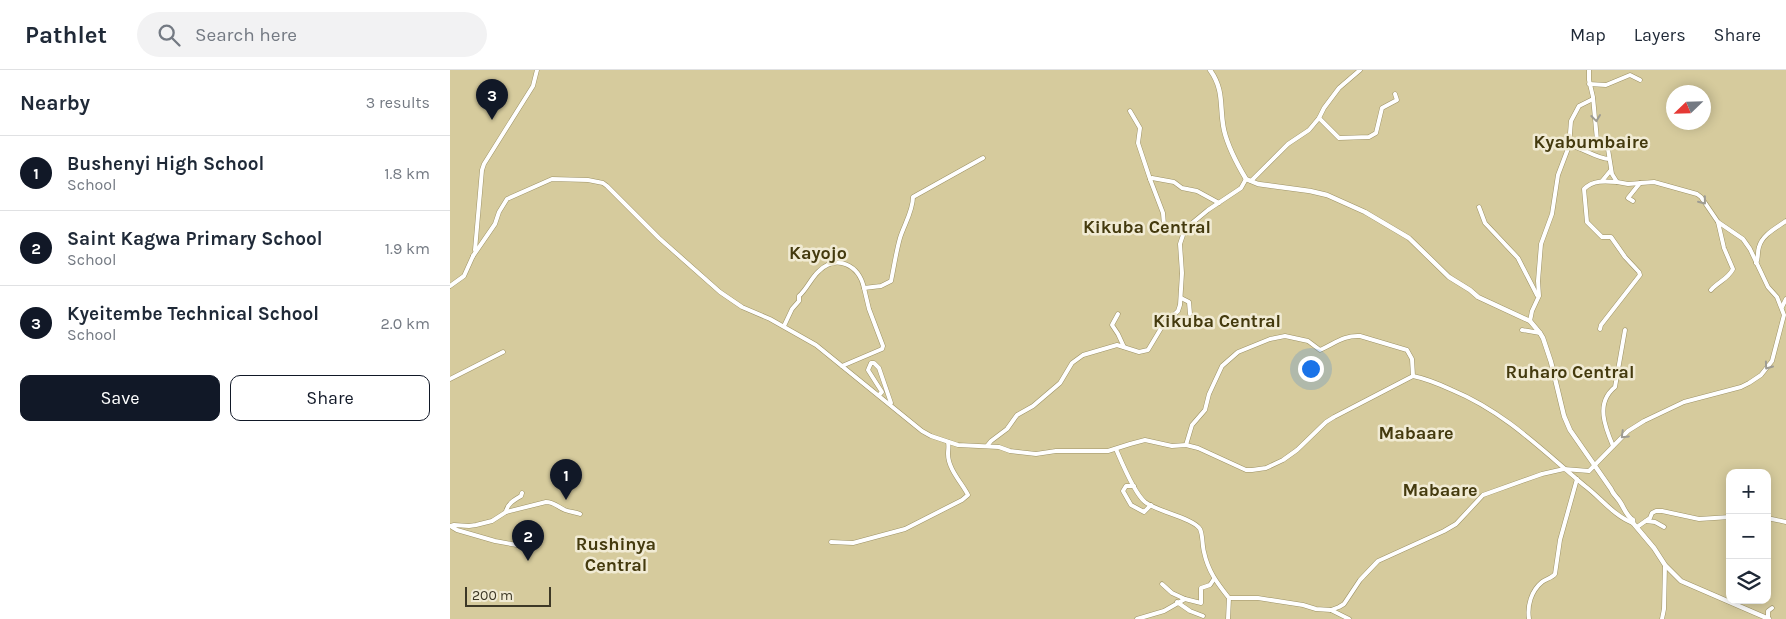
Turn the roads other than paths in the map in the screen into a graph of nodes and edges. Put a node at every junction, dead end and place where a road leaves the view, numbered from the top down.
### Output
1 (538, 70) edge
2 (1210, 70) edge
3 (1360, 70) edge
4 (1589, 70) edge
5 (1640, 80) dead end
6 (1589, 84) junction
7 (1395, 94) dead end
8 (1593, 99) junction
9 (1130, 112) dead end
10 (1319, 118) junction
11 (1570, 145) junction
12 (983, 158) dead end
13 (1610, 158) junction
14 (1611, 170) junction
15 (1150, 179) junction
16 (1248, 181) junction
17 (1602, 181) junction
18 (1617, 182) junction
19 (1640, 182) junction
20 (919, 192) junction
21 (928, 196) dead end
22 (1633, 201) dead end
23 (1219, 203) junction
24 (1479, 207) dead end
25 (1786, 221) edge
26 (1718, 222) junction
27 (1184, 231) junction
28 (473, 256) junction
29 (1756, 264) junction
30 (450, 286) edge
31 (864, 288) junction
32 (1711, 290) dead end
33 (1181, 298) junction
34 (1786, 299) edge
35 (1535, 305) junction
36 (1782, 307) junction
37 (1118, 314) dead end
38 (1190, 314) dead end
39 (1530, 321) junction
40 (784, 326) junction
41 (1600, 329) dead end
42 (1522, 330) dead end
43 (1625, 330) dead end
44 (1540, 333) junction
45 (1124, 347) junction
46 (503, 352) dead end
47 (842, 366) junction
48 (1413, 376) junction
49 (450, 378) edge
50 (879, 395) junction
51 (891, 405) junction
52 (948, 442) junction
53 (1186, 445) junction
54 (987, 446) junction
55 (1613, 446) junction
56 (1116, 449) junction
57 (1593, 466) junction
58 (1564, 469) junction
59 (1577, 479) junction
60 (1134, 486) junction
61 (522, 493) dead end
62 (1152, 505) junction
63 (506, 512) junction
64 (580, 514) dead end
65 (1726, 517) edge
66 (1771, 519) edge
67 (1646, 521) junction
68 (1786, 522) edge
69 (1635, 525) junction
70 (451, 527) edge
71 (1664, 527) dead end
72 (831, 542) dead end
73 (517, 545) dead end
74 (1665, 566) junction
75 (1214, 579) junction
76 (1162, 584) dead end
77 (1229, 598) junction
78 (1186, 599) junction
79 (1178, 602) junction
80 (1772, 608) dead end
81 (1331, 610) junction
82 (1203, 616) dead end
83 (1136, 619) edge
84 (1228, 619) edge
85 (1349, 619) edge
86 (1529, 619) edge
87 (1662, 619) edge
88 (1769, 619) edge

1 - 28 street
2 - 16 street
3 - 10 street
4 - 6 street
5 - 6 street
6 - 8 street
7 - 10 street
8 - 11 street
8 -> 13 street
9 - 15 street
10 - 16 street
11 - 13 street
11 - 35 street
12 - 20 street
13 - 14 street
14 - 17 street
14 - 18 street
15 - 23 street
15 - 27 street
16 - 23 street
16 - 39 street
17 - 18 street
17 - 41 street
18 - 19 street
19 - 22 street
19 -> 26 street
20 - 21 street
20 - 31 street
23 - 27 street
24 - 35 street
25 - 29 street
26 - 29 street
26 - 32 street
27 - 33 street
28 - 30 street
28 - 40 street
29 - 36 street
31 - 40 street
31 - 47 street
33 - 38 street
33 - 45 street
34 - 36 street
35 - 39 street
36 -> 55 street
37 - 45 street
39 - 44 street
40 - 47 street
42 - 44 street
43 - 55 street
44 - 57 street
45 - 54 street
46 - 49 street
47 - 50 street
48 - 53 street
48 - 53 street
48 - 58 street
50 - 51 street
50 - 51 street
51 - 52 street
52 - 54 street
52 - 72 street
53 - 56 street
54 - 56 street
55 - 57 street
56 - 60 street
57 - 58 street
57 - 69 street
58 - 59 street
58 - 81 street
59 - 69 street
59 - 86 street
60 - 62 street
60 - 62 street
61 - 63 street
62 - 75 street
63 - 64 street
63 - 70 street
65 - 67 street
66 - 68 street
67 - 69 street
67 - 71 street
69 - 74 street
70 - 73 street
74 - 87 street
74 - 88 street
75 - 77 street
75 - 78 street
76 - 78 street
77 - 81 street
77 - 84 street
78 - 79 street
79 - 82 street
79 - 83 street
80 - 88 street
81 - 85 street

